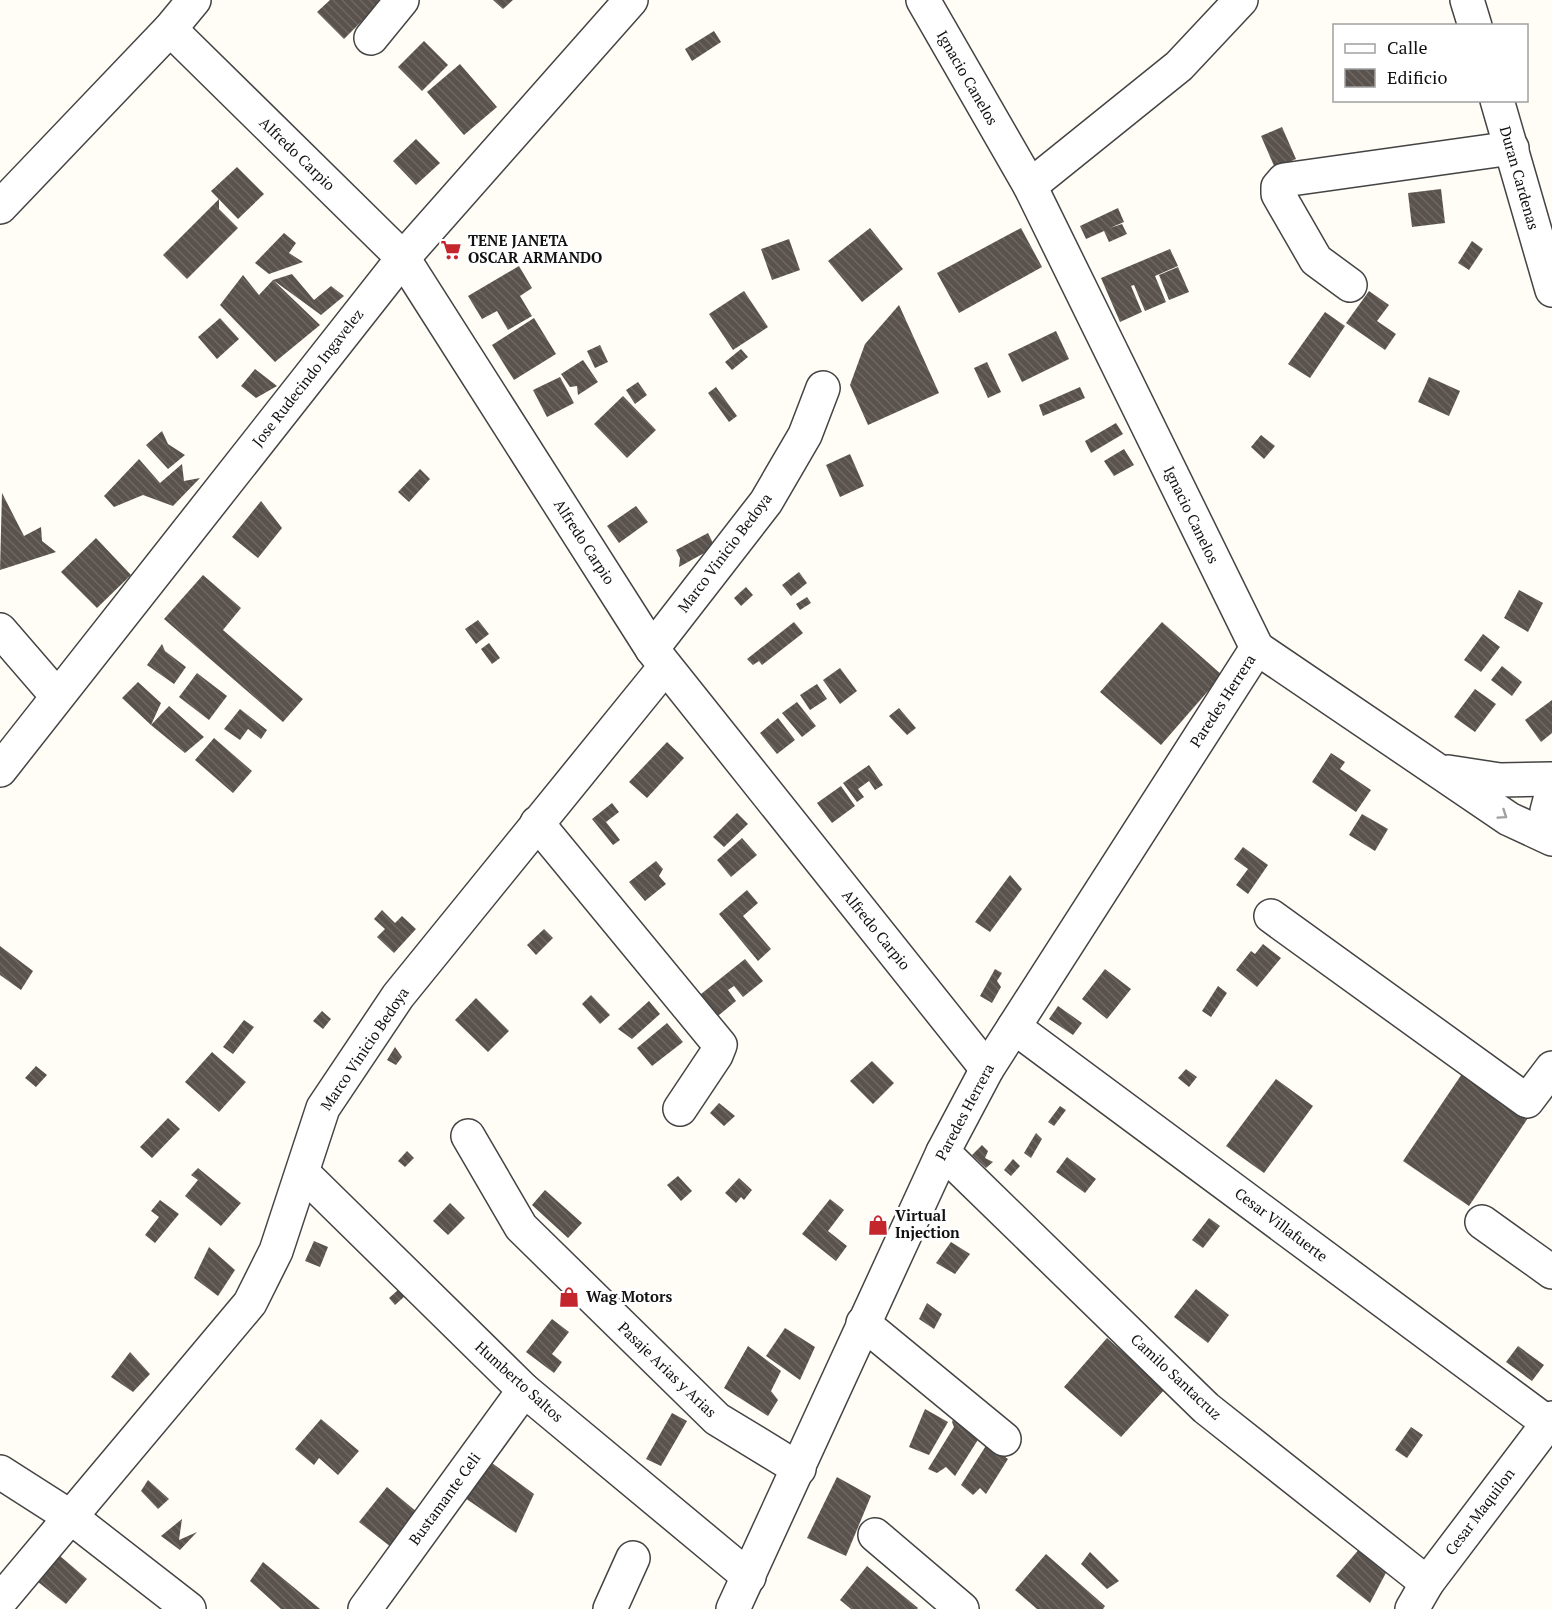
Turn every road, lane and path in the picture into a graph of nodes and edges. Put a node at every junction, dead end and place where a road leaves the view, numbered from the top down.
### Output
1 (194, 0) edge
2 (402, 0) edge
3 (631, 0) edge
4 (923, 0) edge
5 (1241, 0) edge
6 (1467, 0) edge
7 (1473, 24) edge
8 (170, 29) junction
9 (370, 38) dead end
10 (1498, 102) edge
11 (1512, 148) junction
12 (1030, 186) junction
13 (0, 207) edge
14 (1545, 240) edge
15 (403, 258) junction
16 (1350, 285) dead end
17 (1552, 290) edge
18 (823, 388) dead end
19 (0, 630) edge
20 (1257, 648) junction
21 (659, 658) junction
22 (57, 696) junction
23 (1438, 769) junction
24 (0, 770) edge
25 (1552, 779) edge
26 (1552, 792) edge
27 (537, 823) junction
28 (1552, 830) edge
29 (1552, 839) edge
30 (1270, 916) dead end
31 (1014, 1027) junction
32 (1552, 1068) edge
33 (987, 1069) junction
34 (680, 1109) dead end
35 (468, 1136) dead end
36 (943, 1152) junction
37 (303, 1173) junction
38 (1482, 1222) dead end
39 (1552, 1272) edge
40 (863, 1323) junction
41 (524, 1390) junction
42 (1550, 1421) edge
43 (1004, 1439) dead end
44 (799, 1469) junction
45 (0, 1472) edge
46 (72, 1518) junction
47 (875, 1535) dead end
48 (633, 1558) dead end
49 (749, 1577) junction
50 (1419, 1596) edge
51 (0, 1601) edge
52 (735, 1608) edge
53 (189, 1609) edge
54 (365, 1609) edge
55 (610, 1609) edge
56 (962, 1609) edge

1 - 8 street
2 - 9 street
3 - 15 street, Jose Rudecindo Ingavelez
4 - 12 street, Ignacio Canelos
5 - 12 street
6 - 7 street
8 - 13 street
8 - 15 street, Alfredo Carpio
10 - 11 street, Duran Cardenas
11 - 14 street, Duran Cardenas
11 - 16 street
12 - 20 street, Ignacio Canelos
14 - 17 street, Duran Cardenas
15 - 21 street, Alfredo Carpio
15 - 22 street, Jose Rudecindo Ingavelez
18 - 21 street, Marco Vinicio Bedoya
19 - 22 street
20 - 23 street, Ignacio Canelos
20 - 31 street, Paredes Herrera
21 - 27 street, Marco Vinicio Bedoya
21 - 33 street, Alfredo Carpio
22 - 24 street, Jose Rudecindo Ingavelez
23 - 25 street, Ignacio Canelos
23 -> 29 street, Ignacio Canelos
26 - 28 street
27 - 34 street
27 - 37 street, Marco Vinicio Bedoya
30 - 32 street
31 - 33 street, Paredes Herrera
31 - 42 street, Cesar Villafuerte
33 - 36 street, Paredes Herrera
35 - 44 street, Pasaje Arias y Arias
36 - 40 street, Paredes Herrera
36 - 50 street, Camilo Santacruz
37 - 41 street, Humberto Saltos
37 - 46 street, Marco Vinicio Bedoya
38 - 39 street
40 - 43 street
40 - 44 street, Paredes Herrera
41 - 49 street, Humberto Saltos
41 - 54 street, Bustamante Celi
42 - 50 street, Cesar Maquilon
44 - 49 street, Paredes Herrera
45 - 46 street
46 - 51 street, Marco Vinicio Bedoya
46 - 53 street
47 - 56 street
48 - 55 street
49 - 52 street, Paredes Herrera

